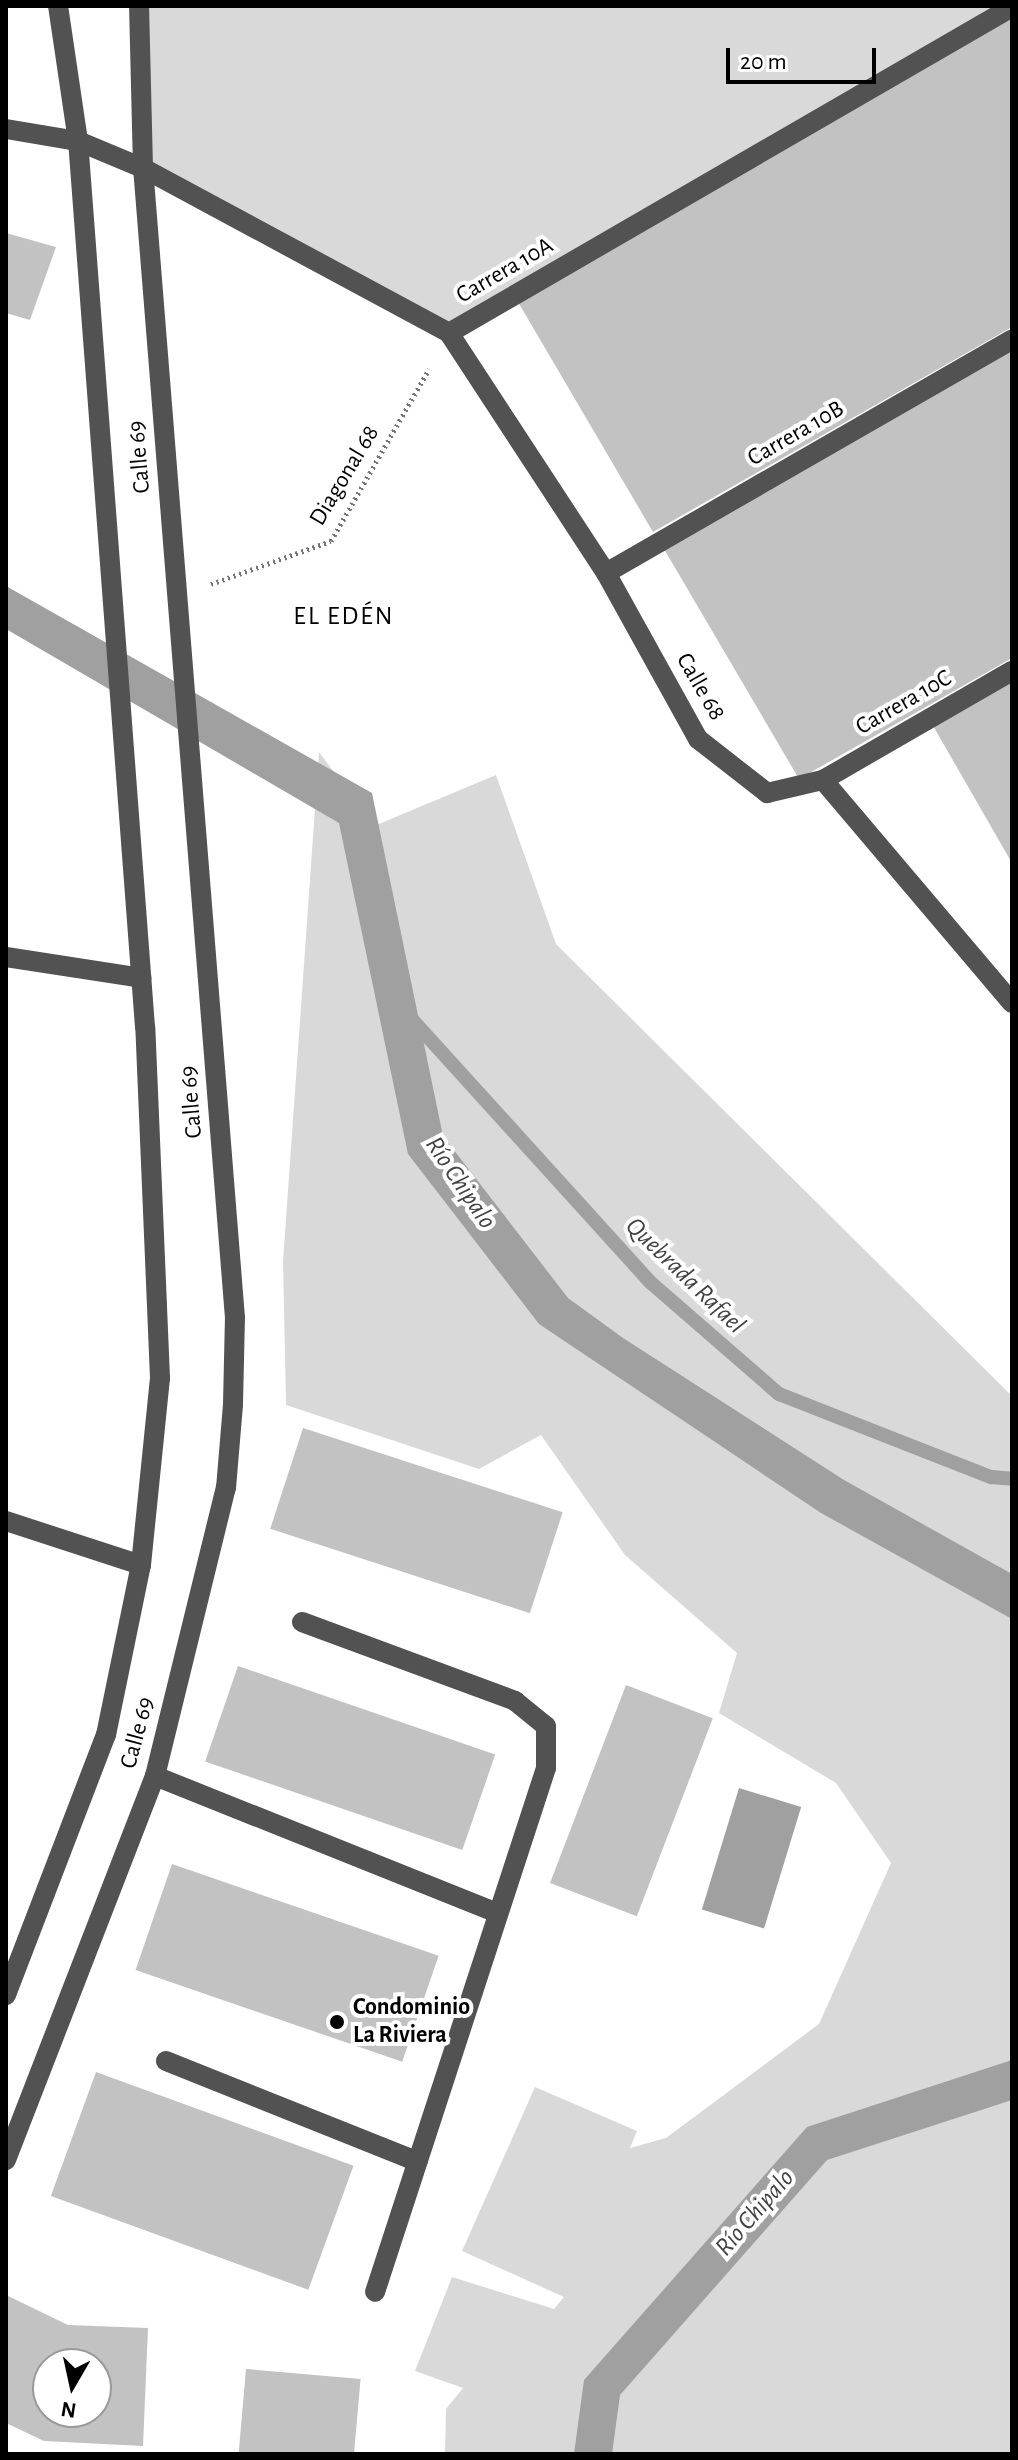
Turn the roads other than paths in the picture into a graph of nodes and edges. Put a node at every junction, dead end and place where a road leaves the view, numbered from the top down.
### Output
1 (58, 6) edge
2 (139, 6) edge
3 (1012, 7) edge
4 (6, 129) edge
5 (78, 141) junction
6 (143, 168) junction
7 (449, 333) junction
8 (1012, 340) edge
9 (606, 573) junction
10 (1012, 671) edge
11 (823, 780) junction
12 (6, 957) edge
13 (141, 978) junction
14 (1012, 1003) edge
15 (6, 1521) edge
16 (141, 1565) junction
17 (302, 1622) dead end
18 (155, 1776) junction
19 (497, 1913) junction
20 (6, 1995) edge
21 (166, 2061) dead end
22 (6, 2160) edge
23 (418, 2162) junction
24 (375, 2292) dead end

1 - 5 street, Calle 69
2 - 6 street, Calle 69
3 - 7 street, Carrera 10A
4 - 5 street, Carrera 10A
5 - 6 street, Carrera 10A
5 - 13 street, Calle 69
6 - 7 street, Carrera 10A
6 - 18 street, Calle 69
7 - 9 street, Calle 68
8 - 9 street, Carrera 10B
9 - 11 street, Calle 68
10 - 11 street, Carrera 10C
11 - 14 street
12 - 13 street
13 - 16 street, Calle 69
15 - 16 street
16 - 20 street, Calle 69
17 - 19 street
18 - 19 street
18 - 22 street, Calle 69
19 - 23 street
21 - 23 street
23 - 24 street

